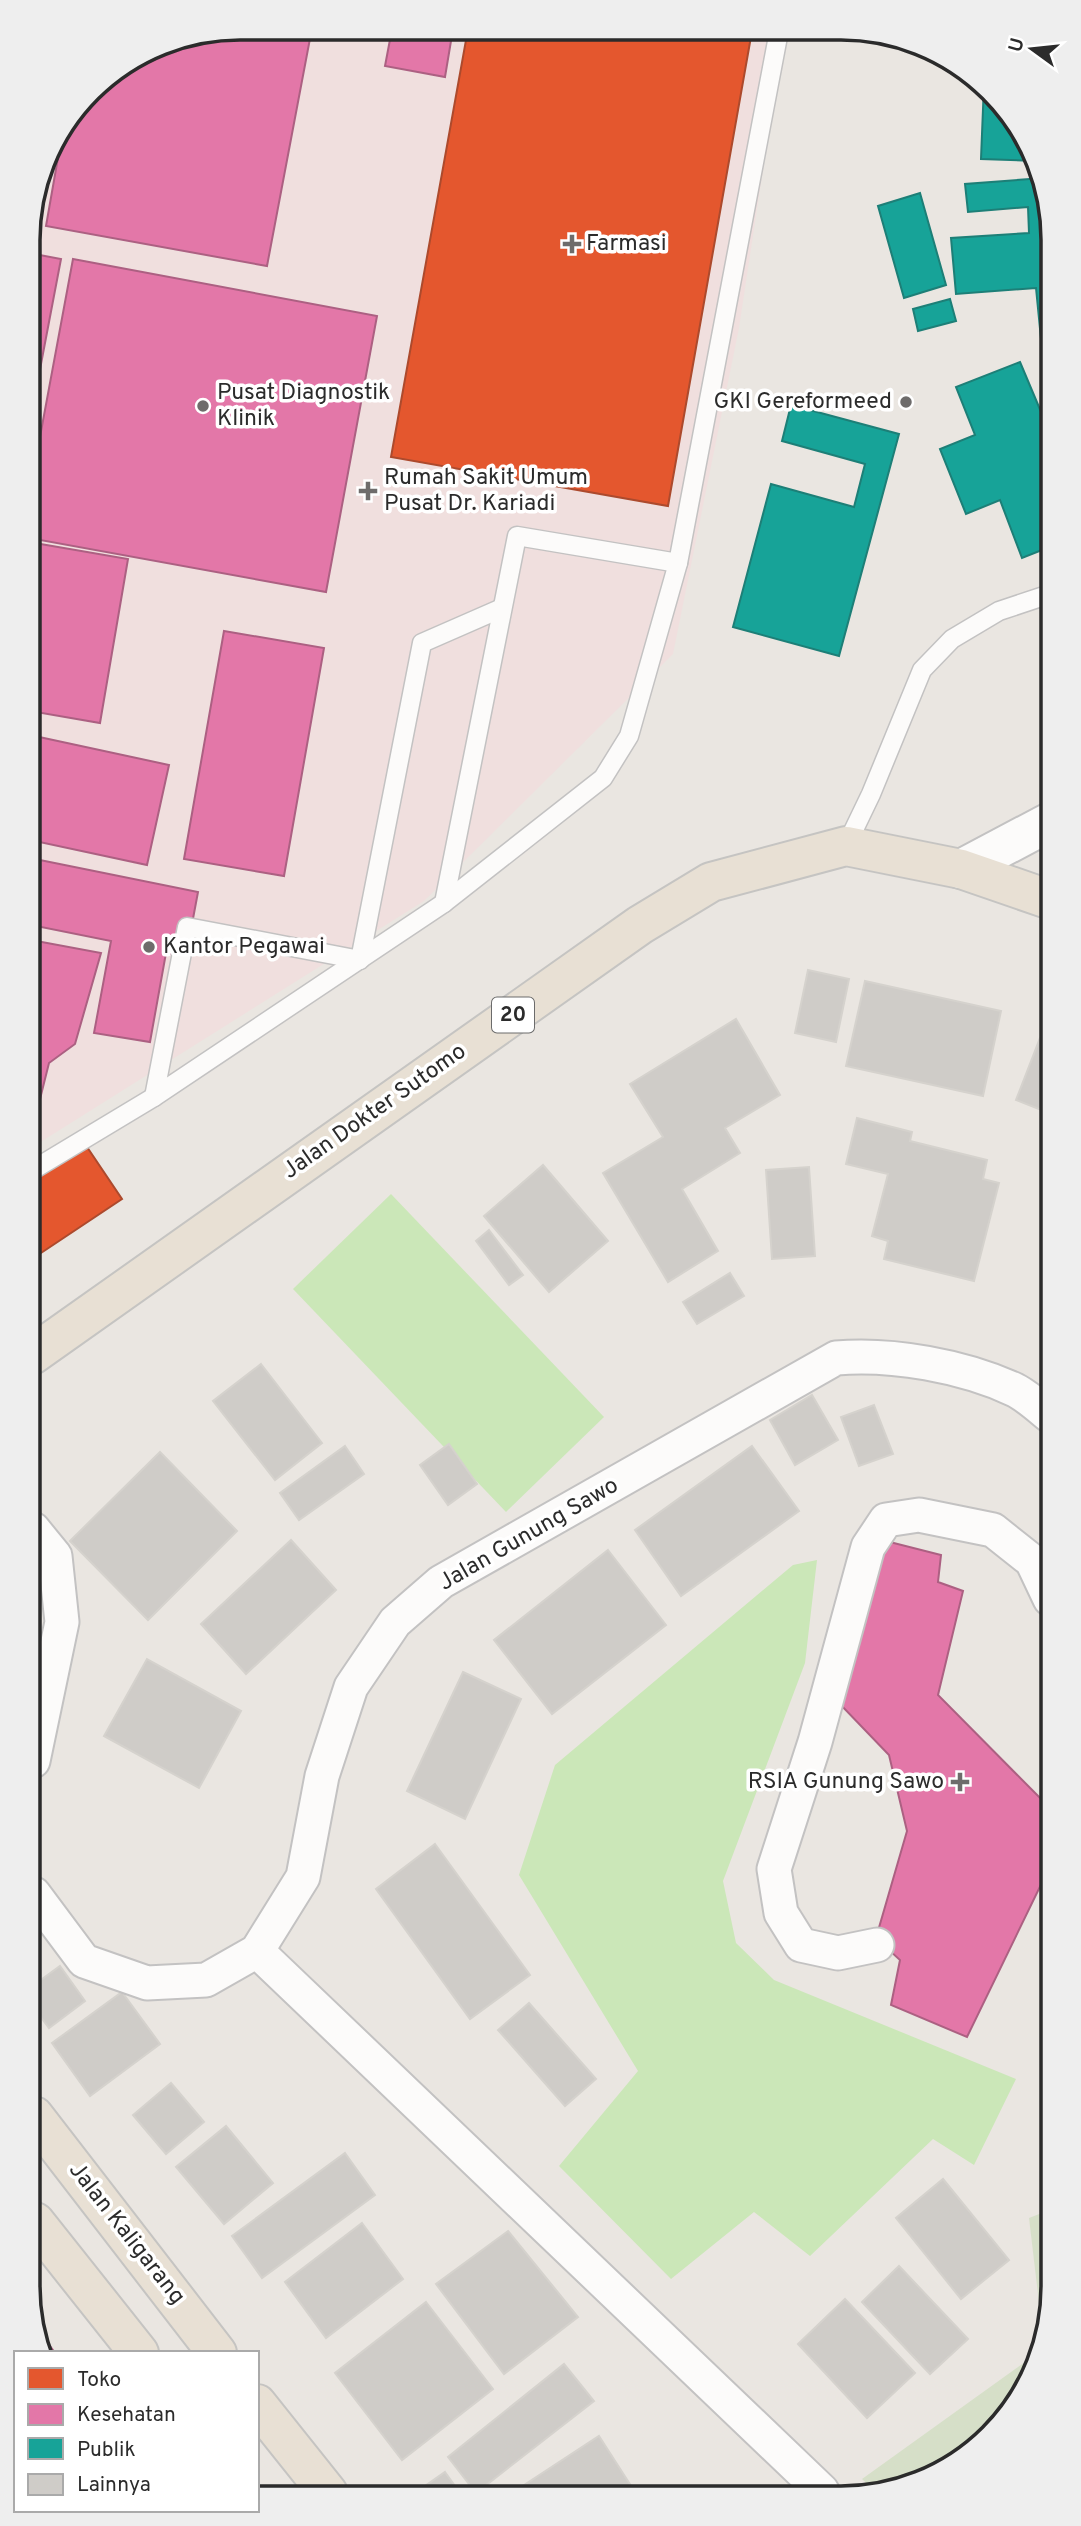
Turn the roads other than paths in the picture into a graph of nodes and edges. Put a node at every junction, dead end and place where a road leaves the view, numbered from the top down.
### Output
1 (777, 40) edge
2 (678, 563) junction
3 (1041, 597) edge
4 (502, 608) junction
5 (1041, 827) edge
6 (846, 846) junction
7 (961, 869) junction
8 (1041, 896) edge
9 (444, 903) junction
10 (360, 960) junction
11 (154, 1097) junction
12 (41, 1166) edge
13 (40, 1349) edge
14 (1040, 1409) edge
15 (40, 1538) edge
16 (1040, 1579) edge
17 (40, 1726) edge
18 (40, 1902) edge
19 (877, 1945) dead end
20 (257, 1951) junction
21 (40, 2124) edge
22 (40, 2228) edge
23 (137, 2351) edge
24 (215, 2351) edge
25 (259, 2407) edge
26 (322, 2486) edge
27 (817, 2486) edge

1 - 2 lane
2 - 4 lane
2 - 9 lane
3 - 6 lane
4 - 9 lane
4 - 10 lane
5 - 7 main road
6 - 7 highway, Jalan Dokter Sutomo / 20
6 - 13 highway, Jalan Dokter Sutomo / 20
7 - 8 highway, Jalan Dokter Sutomo / 20
9 - 10 lane
10 - 11 lane
10 - 11 lane
11 - 12 lane
14 - 20 street, Jalan Gunung Sawo
15 - 17 street
16 - 19 street
18 - 20 street, Jalan Gunung Sawo
20 - 27 street
21 - 24 highway, Jalan Kaligarang
22 - 23 highway
25 - 26 highway

